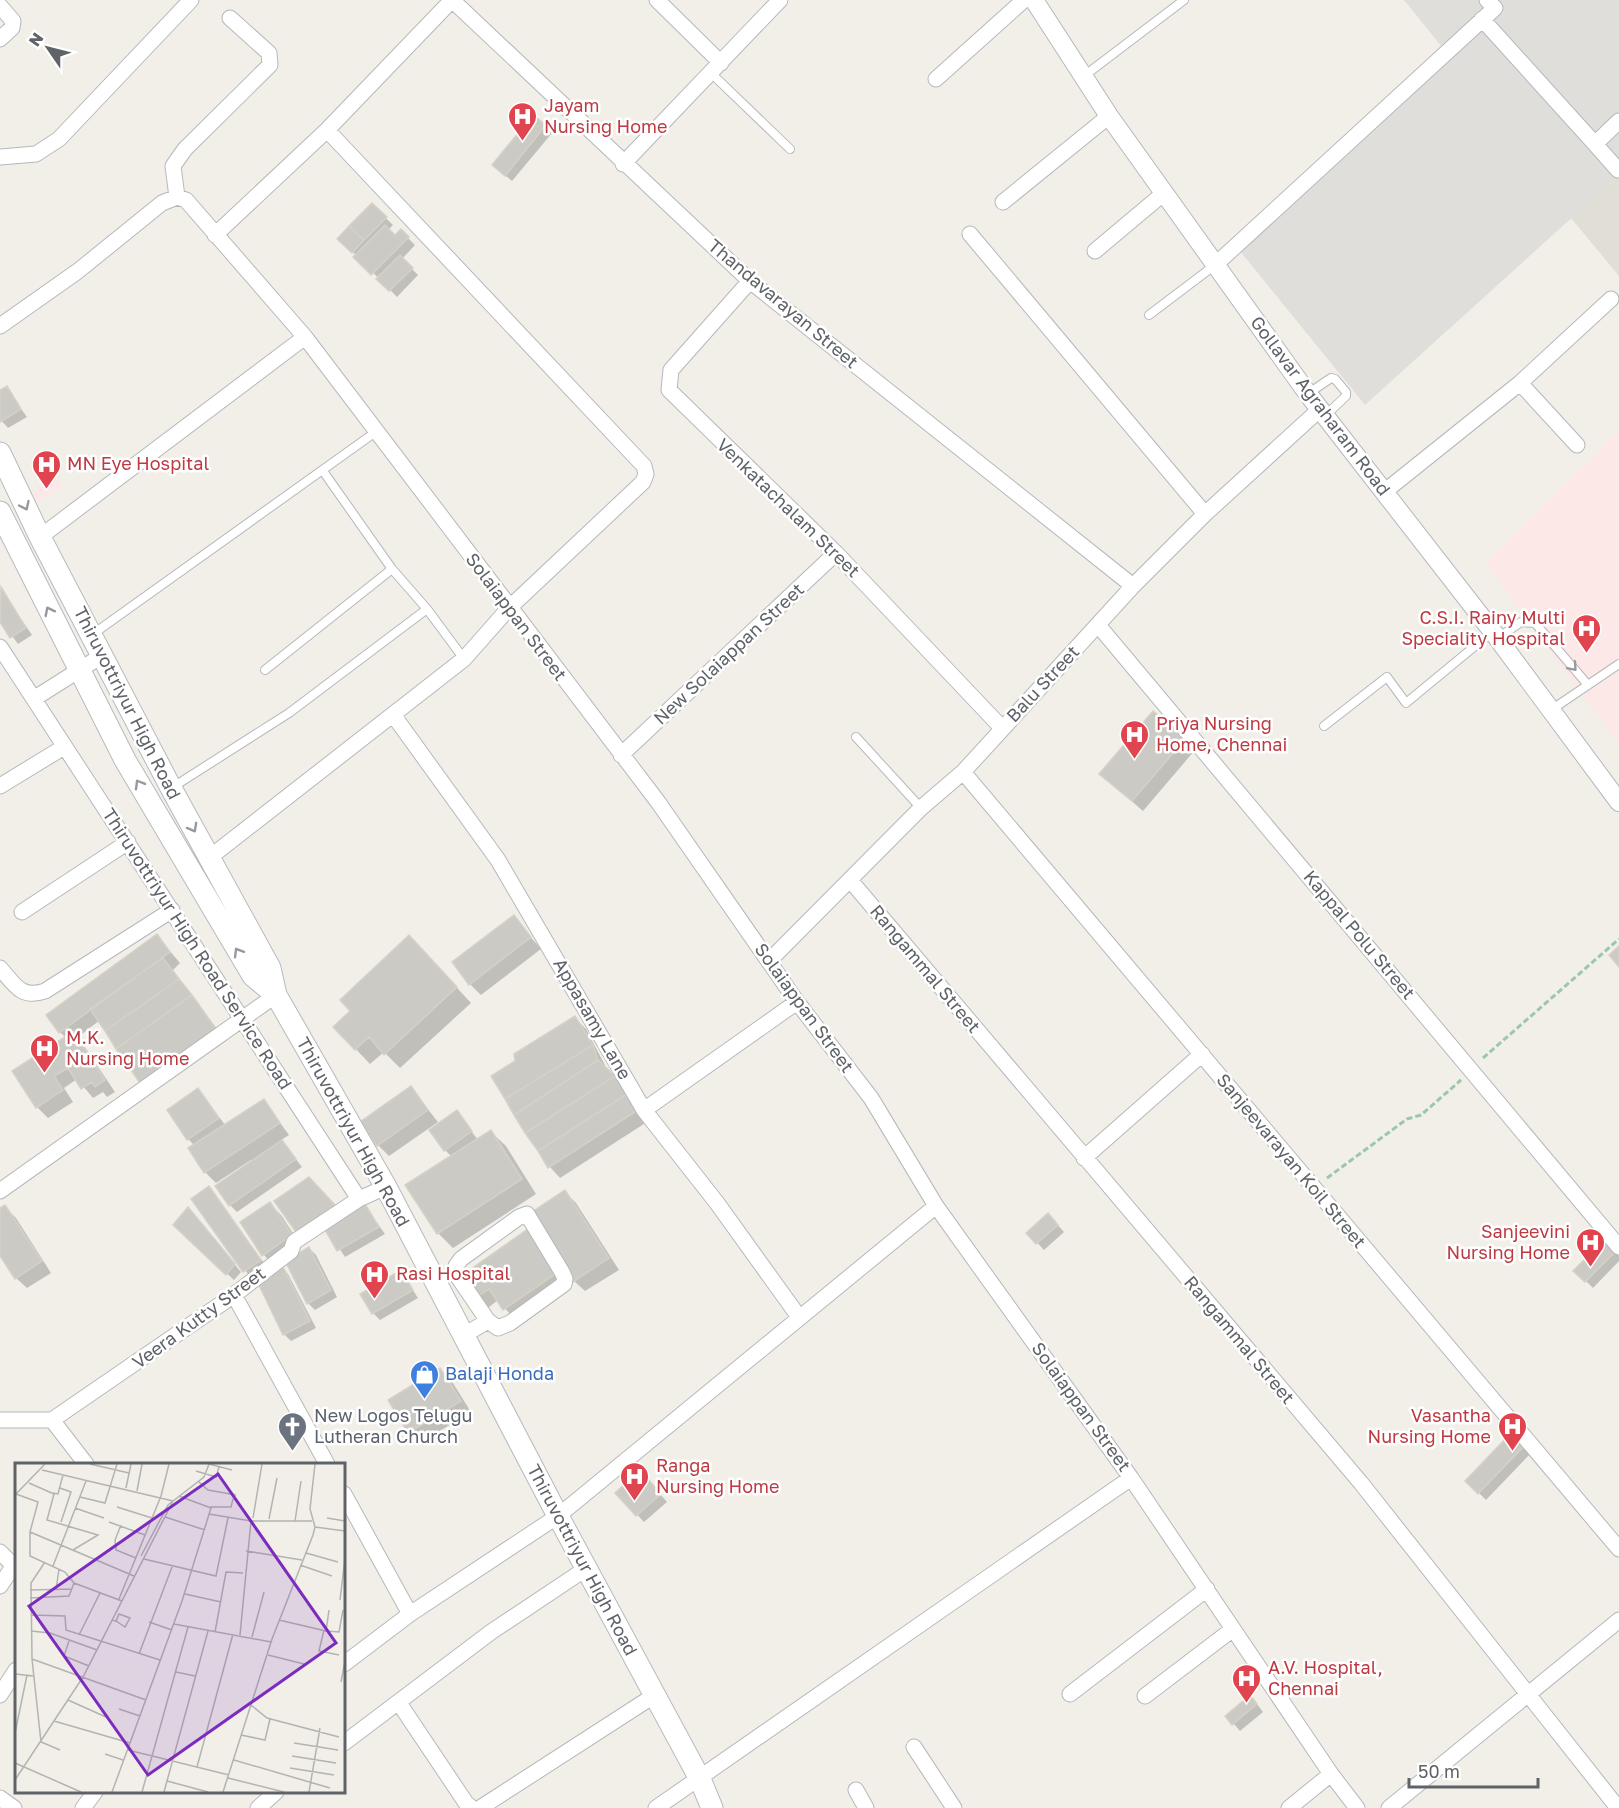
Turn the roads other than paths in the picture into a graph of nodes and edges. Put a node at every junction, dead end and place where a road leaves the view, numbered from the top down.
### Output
1 (191, 0) edge
2 (452, 0) edge
3 (657, 0) edge
4 (1024, 0) edge
5 (1034, 0) edge
6 (1184, 0) edge
7 (778, 1) edge
8 (1495, 3) edge
9 (0, 6) edge
10 (230, 18) dead end
11 (1482, 20) junction
12 (0, 39) edge
13 (716, 68) junction
14 (1084, 76) junction
15 (936, 79) dead end
16 (1109, 116) junction
17 (1619, 121) edge
18 (327, 130) junction
19 (1595, 144) junction
20 (790, 149) dead end
21 (0, 157) edge
22 (623, 164) junction
23 (1618, 170) edge
24 (1164, 193) junction
25 (177, 197) junction
26 (1003, 202) dead end
27 (970, 234) dead end
28 (215, 235) junction
29 (1095, 251) dead end
30 (1215, 265) junction
31 (750, 281) junction
32 (1611, 299) dead end
33 (1149, 315) dead end
34 (0, 326) edge
35 (305, 337) junction
36 (1520, 383) junction
37 (1308, 394) junction
38 (1322, 413) junction
39 (377, 431) junction
40 (1577, 445) dead end
41 (0, 453) edge
42 (323, 471) junction
43 (1384, 492) junction
44 (0, 512) edge
45 (1205, 514) junction
46 (40, 537) junction
47 (836, 554) junction
48 (392, 569) junction
49 (1133, 586) junction
50 (509, 608) junction
51 (427, 609) junction
52 (1098, 625) junction
53 (93, 634) junction
54 (1495, 635) junction
55 (0, 647) edge
56 (103, 655) junction
57 (464, 659) junction
58 (1619, 664) edge
59 (79, 670) junction
60 (265, 670) dead end
61 (1588, 685) junction
62 (35, 698) junction
63 (1551, 710) junction
64 (394, 716) junction
65 (1324, 726) dead end
66 (1002, 728) junction
67 (856, 737) dead end
68 (64, 747) junction
69 (621, 755) junction
70 (963, 772) junction
71 (0, 786) edge
72 (171, 788) junction
73 (1619, 802) edge
74 (921, 808) junction
75 (128, 842) junction
76 (209, 858) junction
77 (850, 880) junction
78 (172, 910) junction
79 (22, 912) dead end
80 (769, 961) junction
81 (0, 968) edge
82 (276, 995) junction
83 (798, 1002) junction
84 (244, 1020) junction
85 (1202, 1054) junction
86 (644, 1110) junction
87 (1084, 1158) junction
88 (386, 1187) junction
89 (0, 1191) edge
90 (359, 1199) junction
91 (936, 1206) junction
92 (1619, 1247) edge
93 (456, 1266) junction
94 (434, 1278) junction
95 (234, 1295) junction
96 (799, 1317) junction
97 (488, 1321) junction
98 (464, 1335) junction
99 (0, 1420) edge
100 (52, 1420) junction
101 (82, 1463) edge
102 (326, 1463) edge
103 (1131, 1478) junction
104 (345, 1496) edge
105 (558, 1516) junction
106 (1619, 1549) edge
107 (0, 1552) edge
108 (15, 1564) edge
109 (587, 1568) junction
110 (0, 1586) edge
111 (1208, 1589) junction
112 (410, 1614) junction
113 (1619, 1620) edge
114 (1233, 1629) junction
115 (345, 1663) edge
116 (15, 1672) edge
117 (1070, 1694) dead end
118 (1528, 1694) junction
119 (0, 1695) edge
120 (655, 1695) junction
121 (1145, 1696) dead end
122 (399, 1703) junction
123 (345, 1742) edge
124 (914, 1746) dead end
125 (1331, 1774) junction
126 (700, 1779) junction
127 (856, 1790) dead end
128 (94, 1793) edge
129 (274, 1793) edge
130 (0, 1798) edge
131 (14, 1808) edge
132 (83, 1808) edge
133 (258, 1808) edge
134 (472, 1808) edge
135 (480, 1808) edge
136 (656, 1808) edge
137 (712, 1808) edge
138 (866, 1808) edge
139 (954, 1808) edge
140 (1289, 1808) edge
141 (1357, 1808) edge
142 (1389, 1808) edge
143 (1618, 1808) edge

1 - 21 street
2 - 18 street
2 - 22 street, Thandavarayan Street
3 - 13 street
4 - 15 street
5 - 14 street, Gollavar Agraharam Road
6 - 14 lane
7 - 13 street
8 - 11 street
9 - 12 street
10 - 25 street
11 - 19 street
11 - 30 street
13 - 20 lane
13 - 22 street
14 - 16 street, Gollavar Agraharam Road
16 - 24 street, Gollavar Agraharam Road
16 - 26 street
17 - 19 street
18 - 28 street
18 - 50 street
19 - 23 street
22 - 31 street, Thandavarayan Street
24 - 29 street
24 - 30 street, Gollavar Agraharam Road
25 - 28 street, Solaiappan Street
25 - 34 street
27 - 45 street
28 - 35 street, Solaiappan Street
30 - 33 lane
30 - 37 street, Gollavar Agraharam Road
31 - 47 street, Venkatachalam Street
31 - 49 street, Thandavarayan Street
32 - 36 street
35 - 39 street, Solaiappan Street
35 - 46 street
36 - 40 street
36 - 43 street
37 - 38 street, Gollavar Agraharam Road
37 - 38 lane
38 - 43 street, Gollavar Agraharam Road
38 - 45 street, Balu Street
39 - 42 lane
39 - 50 street, Solaiappan Street
41 -> 46 main road, Thiruvottriyur High Road
42 - 48 lane
42 - 53 lane
43 - 54 street, Gollavar Agraharam Road
59 -> 44 main road
45 - 49 street, Balu Street
46 - 53 main road, Thiruvottriyur High Road
47 - 66 street, Venkatachalam Street
47 - 69 street, New Solaiappan Street
48 - 51 lane
48 - 60 lane
49 - 52 street, Balu Street
50 - 57 street
50 - 69 street, Solaiappan Street
51 - 57 lane
51 - 72 lane
52 - 66 street, Balu Street
52 - 92 street, Kappal Polu Street
53 - 56 main road, Thiruvottriyur High Road
54 -> 61 lane
54 - 63 street, Gollavar Agraharam Road
54 - 65 lane
55 - 62 street, Thiruvottriyur High Road Service Road
56 - 59 street
56 - 72 main road, Thiruvottriyur High Road
57 - 64 street
58 - 61 lane
59 - 62 street
82 -> 59 main road
61 - 63 lane
62 - 68 street, Thiruvottriyur High Road Service Road
63 - 73 street, Gollavar Agraharam Road
64 - 76 street
64 - 86 street, Appasamy Lane
66 - 70 street, Balu Street
67 - 74 lane
68 - 71 street
68 - 75 street, Thiruvottriyur High Road Service Road
69 - 80 street, Solaiappan Street
70 - 74 street, Balu Street
70 - 85 street, Sanjeevarayan Koil Street
72 -> 76 main road, Thiruvottriyur High Road
74 - 77 street, Balu Street
75 - 78 street, Thiruvottriyur High Road Service Road
75 - 79 street
76 - 82 main road, Thiruvottriyur High Road
77 - 80 street, Balu Street
77 - 87 street, Rangammal Street
78 - 81 street
78 - 84 street, Thiruvottriyur High Road Service Road
80 - 83 street, Solaiappan Street
82 - 84 street
82 - 88 main road, Thiruvottriyur High Road
83 - 86 street
83 - 91 street, Solaiappan Street
84 - 89 street
84 - 90 street, Thiruvottriyur High Road Service Road
85 - 87 street
85 - 106 street, Sanjeevarayan Koil Street
86 - 96 street, Appasamy Lane
87 - 118 street, Rangammal Street
88 - 90 street, Veera Kutty Street
88 - 94 main road, Thiruvottriyur High Road
90 - 95 street, Veera Kutty Street
91 - 96 street
91 - 103 street, Solaiappan Street
93 - 94 street
93 - 97 street
93 - 97 street
94 - 98 main road, Thiruvottriyur High Road
95 - 100 street, Veera Kutty Street
95 - 102 street
96 - 105 street
97 - 98 street
98 - 105 main road, Thiruvottriyur High Road
99 - 100 street
100 - 101 street
103 - 111 street, Solaiappan Street
103 - 126 street
104 - 112 street
105 - 109 main road, Thiruvottriyur High Road
105 - 112 street
107 - 108 street
108 - 110 street
109 - 120 main road, Thiruvottriyur High Road
109 - 122 street
111 - 114 street, Solaiappan Street
111 - 117 street
112 - 115 street
113 - 118 street
114 - 121 street
114 - 125 street, Solaiappan Street
116 - 119 street
118 - 142 street
118 - 143 street, Rangammal Street
120 - 126 main road, Thiruvottriyur High Road
120 - 135 street
122 - 123 street
122 - 134 street
124 - 139 street
125 - 140 street
125 - 141 street, Solaiappan Street
126 - 136 street
126 - 137 main road, Thiruvottriyur High Road
127 - 138 street
128 - 132 street
129 - 133 street
130 - 131 street

